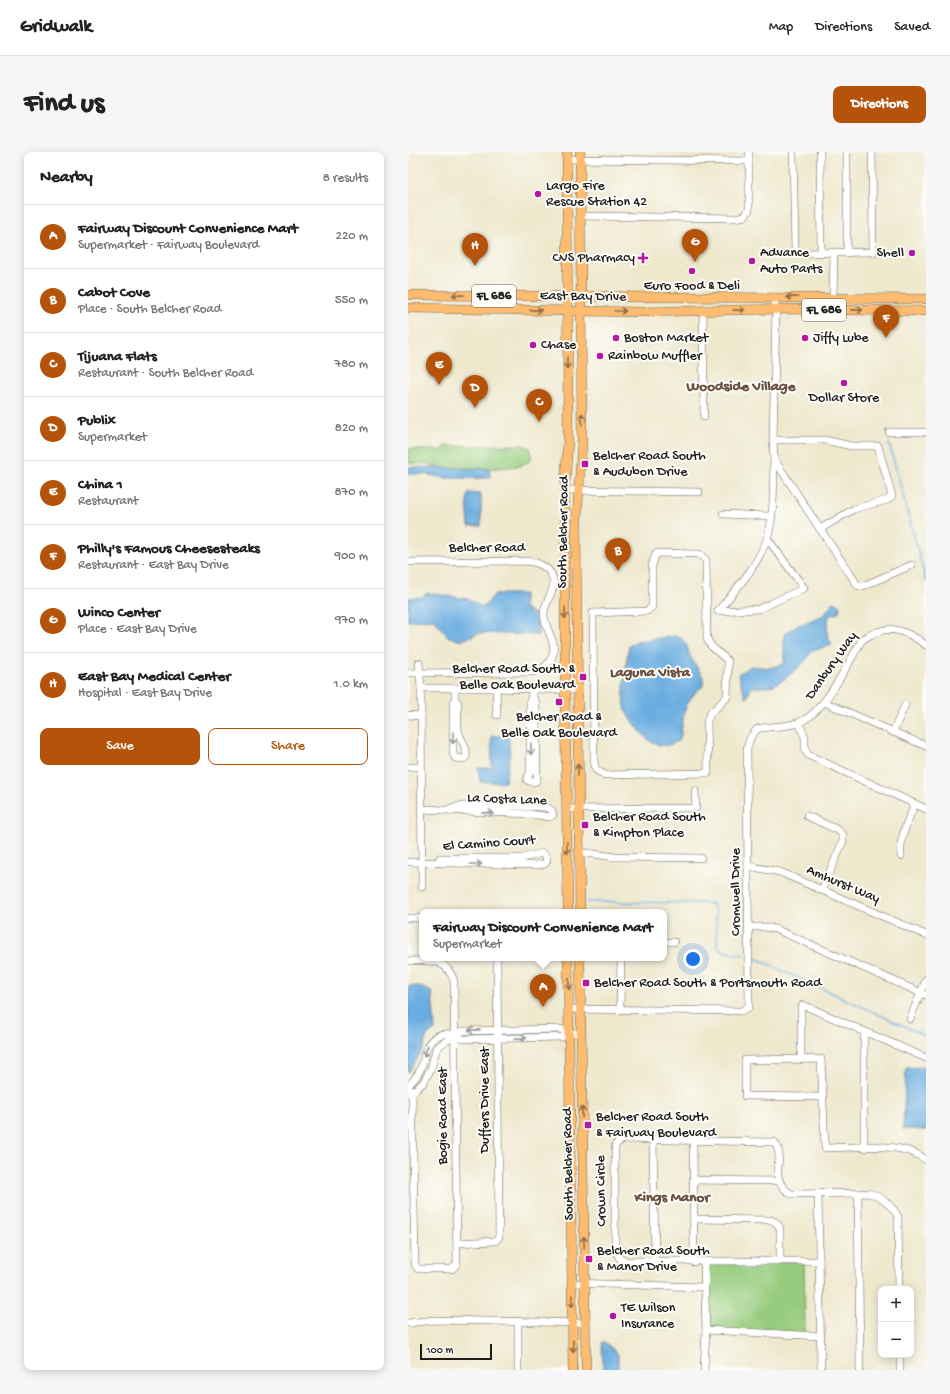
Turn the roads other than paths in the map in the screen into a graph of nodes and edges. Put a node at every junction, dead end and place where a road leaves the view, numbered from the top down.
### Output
1 (750, 152) edge
2 (793, 152) edge
3 (820, 152) edge
4 (847, 152) edge
5 (872, 152) edge
6 (567, 156) edge
7 (580, 156) edge
8 (749, 161) junction
9 (580, 216) junction
10 (821, 253) junction
11 (834, 253) junction
12 (847, 253) junction
13 (408, 294) edge
14 (567, 296) junction
15 (581, 296) junction
16 (774, 297) junction
17 (833, 297) junction
18 (926, 299) edge
19 (408, 308) edge
20 (776, 309) junction
21 (703, 310) junction
22 (567, 311) junction
23 (581, 311) junction
24 (926, 311) edge
25 (704, 417) dead end
26 (889, 432) dead end
27 (926, 432) edge
28 (568, 440) junction
29 (773, 440) junction
30 (582, 441) junction
31 (774, 459) junction
32 (565, 490) junction
33 (578, 490) junction
34 (699, 492) dead end
35 (723, 514) dead end
36 (771, 516) junction
37 (820, 529) junction
38 (767, 538) junction
39 (408, 562) edge
40 (912, 565) dead end
41 (926, 645) edge
42 (419, 663) dead end
43 (408, 673) edge
44 (420, 673) junction
45 (421, 688) junction
46 (455, 688) junction
47 (496, 688) junction
48 (533, 688) junction
49 (565, 689) junction
50 (577, 690) junction
51 (593, 691) joint
52 (533, 696) junction
53 (455, 700) junction
54 (824, 702) junction
55 (905, 705) dead end
56 (497, 715) dead end
57 (408, 716) edge
58 (421, 716) junction
59 (799, 723) junction
60 (893, 732) junction
61 (926, 746) edge
62 (747, 750) joint
63 (408, 767) edge
64 (421, 768) junction
65 (695, 791) dead end
66 (915, 804) junction
67 (421, 809) junction
68 (449, 809) junction
69 (566, 809) junction
70 (578, 809) junction
71 (926, 809) edge
72 (806, 816) dead end
73 (579, 852) junction
74 (901, 856) dead end
75 (701, 858) dead end
76 (408, 862) edge
77 (422, 862) junction
78 (437, 862) junction
79 (748, 866) junction
80 (422, 887) dead end
81 (822, 890) junction
82 (568, 909) edge
83 (580, 909) edge
84 (408, 918) edge
85 (419, 918) edge
86 (749, 927) junction
87 (926, 935) edge
88 (667, 942) edge
89 (674, 942) dead end
90 (408, 961) edge
91 (497, 961) edge
92 (568, 961) edge
93 (580, 961) edge
94 (621, 961) edge
95 (926, 980) edge
96 (923, 994) edge
97 (569, 1009) junction
98 (581, 1009) junction
99 (620, 1010) junction
100 (910, 1019) dead end
101 (541, 1029) junction
102 (498, 1030) junction
103 (864, 1032) junction
104 (569, 1033) junction
105 (581, 1033) junction
106 (456, 1034) junction
107 (542, 1038) junction
108 (498, 1039) junction
109 (926, 1058) edge
110 (801, 1060) junction
111 (408, 1086) edge
112 (410, 1095) edge
113 (822, 1097) junction
114 (653, 1140) junction
115 (693, 1140) junction
116 (864, 1148) junction
117 (926, 1160) edge
118 (693, 1180) junction
119 (778, 1181) junction
120 (858, 1193) junction
121 (818, 1194) junction
122 (694, 1219) junction
123 (457, 1242) junction
124 (780, 1261) junction
125 (819, 1261) junction
126 (655, 1262) junction
127 (694, 1262) junction
128 (704, 1262) junction
129 (572, 1284) junction
130 (584, 1284) junction
131 (899, 1286) edge
132 (704, 1287) junction
133 (518, 1321) junction
134 (572, 1322) junction
135 (408, 1323) edge
136 (585, 1323) junction
137 (706, 1330) junction
138 (821, 1336) junction
139 (900, 1358) edge
140 (518, 1370) edge
141 (573, 1370) edge
142 (586, 1370) edge
143 (704, 1370) edge
144 (821, 1370) edge
145 (860, 1370) edge
146 (900, 1370) edge

1 - 8 street
2 - 10 street
3 - 10 street
4 - 12 street
5 - 12 street
6 - 7 street
6 - 14 main road, South Belcher Road
7 - 8 street
7 - 9 main road, South Belcher Road
8 - 9 street
9 - 15 main road, South Belcher Road
10 - 11 street
11 - 12 street
11 - 17 street
14 -> 13 main road, East Bay Drive / FL 686
14 - 15 main road, East Bay Drive / FL 686
14 - 22 main road, South Belcher Road
15 - 16 main road, East Bay Drive / FL 686
15 - 23 main road, South Belcher Road
17 -> 16 main road, East Bay Drive / FL 686
16 - 20 street
17 - 18 main road, East Bay Drive / FL 686
19 -> 22 main road, East Bay Drive / FL 686
21 -> 20 main road, East Bay Drive / FL 686
20 -> 24 main road, East Bay Drive / FL 686
20 - 29 street
23 -> 21 main road, East Bay Drive / FL 686
21 - 25 street
22 - 23 main road, East Bay Drive / FL 686
22 -> 28 main road, South Belcher Road
30 -> 23 main road, South Belcher Road
26 - 27 street
28 - 30 street
28 - 32 main road, South Belcher Road
29 - 31 street
29 - 37 street
30 - 33 main road, South Belcher Road
31 - 36 street
31 - 37 street
32 - 33 street
32 -> 49 main road, South Belcher Road
33 - 34 street
33 - 50 main road, South Belcher Road
35 - 36 street
36 - 38 street
37 - 40 street
38 - 38 street
39 - 44 street, Belcher Road
41 - 54 street, Danbury Way
42 - 44 street
43 - 44 street, Belcher Road
44 - 45 street
45 - 46 street
45 - 58 street
46 - 47 street
46 - 53 street
47 - 48 street
47 - 56 street
48 - 49 street
48 - 52 street
49 - 50 street
49 - 69 main road, South Belcher Road
70 -> 50 main road, South Belcher Road
51 - 51 street
52 -> 52 street
53 -> 53 street
54 - 59 street, Danbury Way
54 - 60 street
55 - 60 street
57 - 58 street
58 - 64 street
59 - 62 street, Danbury Way
59 - 66 street
60 - 61 street
62 - 79 street, Cromwell Drive
63 - 64 street
64 - 67 street
65 - 70 street
66 - 71 street
66 - 74 street
67 - 68 street, La Costa Lane
67 - 77 street
68 -> 68 street, La Costa Lane
69 - 70 street
69 -> 82 main road, South Belcher Road
70 - 73 main road, South Belcher Road
72 - 81 street
73 - 75 street
73 - 83 main road, South Belcher Road
76 - 77 street, El Camino Court
77 - 78 street, El Camino Court
77 - 80 street
78 -> 78 street, El Camino Court
79 - 81 street, Amhurst Way
79 - 86 street, Cromwell Drive
81 - 87 street, Amhurst Way
84 - 85 street
86 - 96 street
86 - 99 street, Cromwell Drive
88 - 89 street
90 - 106 street, Bogie Road East
91 - 102 street, Duffers Drive East
92 -> 97 main road, South Belcher Road
93 - 98 main road, South Belcher Road
94 - 99 street
95 - 96 street
96 - 100 street
97 - 98 street
97 - 104 main road, South Belcher Road
98 - 99 street
98 - 105 main road, South Belcher Road
101 - 102 street
101 - 104 street
101 - 107 street
102 -> 106 street
102 - 108 street, Duffers Drive East
103 - 109 street
103 - 110 street
103 - 116 street
104 - 105 street
104 - 107 street
104 - 129 main road, South Belcher Road
130 -> 105 main road, South Belcher Road
106 - 108 street
106 -> 111 street
106 - 112 street
106 - 123 street, Bogie Road East
108 -> 107 street
108 - 123 street, Duffers Drive East
110 - 113 street
110 - 113 street
111 - 112 street
112 - 123 street, Bogie Road East
113 - 116 street
114 - 115 street, Crown Circle
114 - 126 street
114 - 126 street, Crown Circle
115 - 118 street
115 - 119 street, Crown Circle
116 - 117 street
118 - 119 street
118 - 122 street
119 - 121 street
120 - 121 street
120 - 131 street
120 - 145 street
121 - 125 street
122 - 124 street
122 - 127 street
124 - 125 street, Crown Circle
124 - 128 street, Crown Circle
125 - 138 street
126 - 127 street, Crown Circle
127 - 128 street, Crown Circle
128 - 132 street
129 - 130 street
129 -> 134 main road, South Belcher Road
130 - 132 street
130 - 136 main road, South Belcher Road
132 - 137 street
133 - 134 street
133 - 135 street
133 - 140 street
134 - 136 street
134 -> 141 main road, South Belcher Road
136 - 142 main road, South Belcher Road
137 - 138 street
137 - 143 street
138 - 144 street
139 - 146 street

